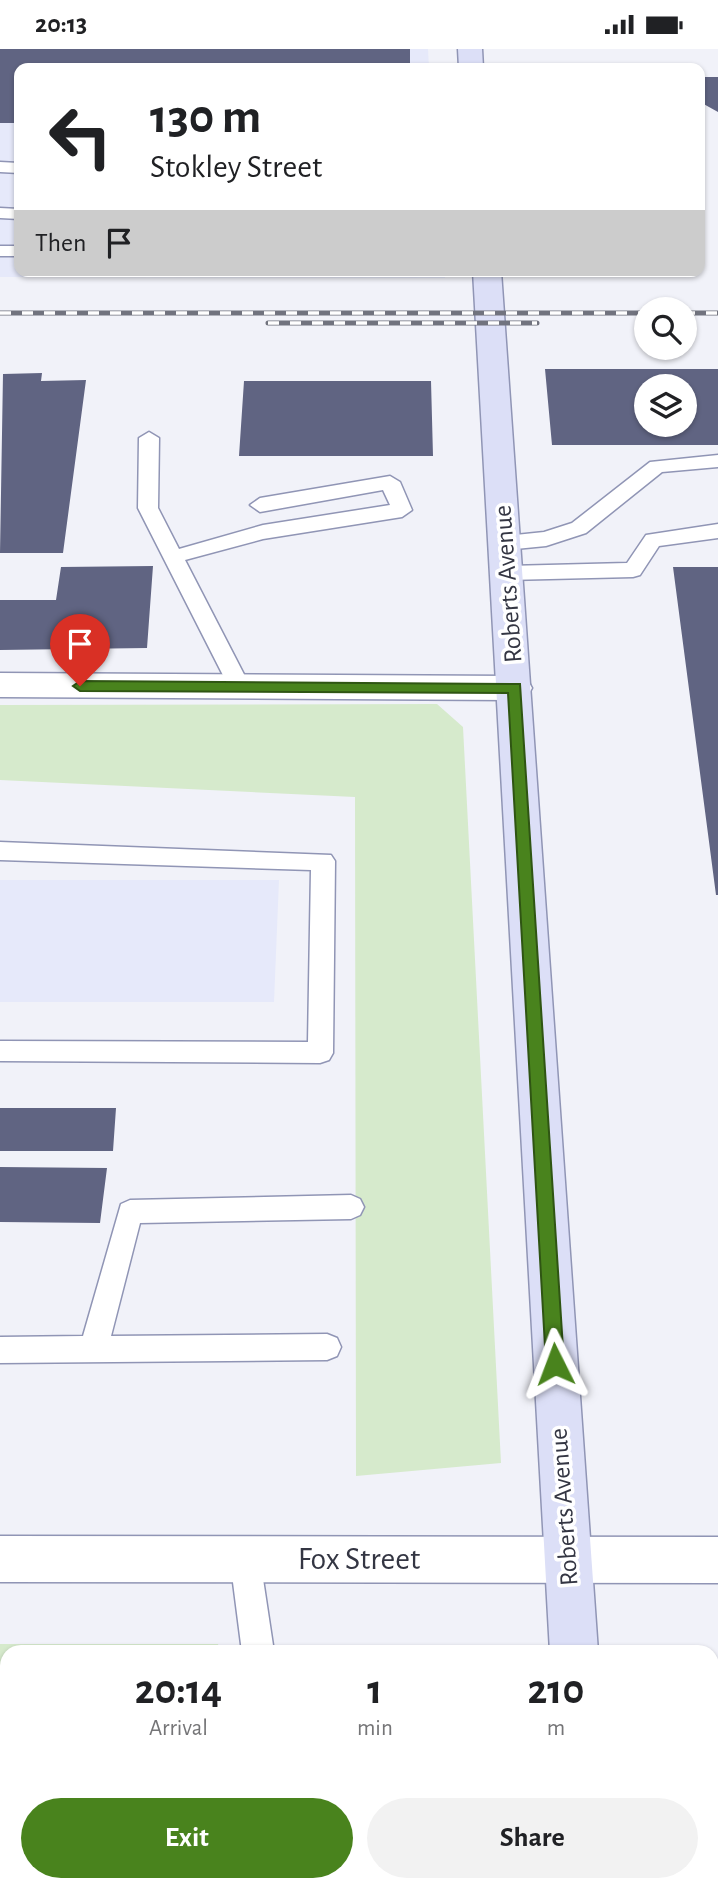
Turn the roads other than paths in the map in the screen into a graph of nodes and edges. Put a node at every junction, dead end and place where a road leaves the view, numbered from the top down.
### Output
1 (487, 277) edge
2 (149, 437) dead end
3 (718, 461) edge
4 (260, 505) dead end
5 (718, 531) edge
6 (173, 557) junction
7 (506, 558) junction
8 (0, 685) edge
9 (239, 686) junction
10 (515, 688) junction
11 (0, 851) edge
12 (0, 1051) edge
13 (351, 1207) dead end
14 (327, 1347) dead end
15 (94, 1349) junction
16 (0, 1350) edge
17 (0, 1559) edge
18 (245, 1559) junction
19 (567, 1559) junction
20 (718, 1560) edge
21 (257, 1645) edge
22 (573, 1645) edge

1 - 7 main road, Roberts Avenue
2 - 6 lane
3 - 7 lane
4 - 6 lane
5 - 7 lane
6 - 9 lane
7 - 10 main road, Roberts Avenue
8 - 9 street
9 - 10 street
10 - 19 main road, Roberts Avenue
11 - 12 lane
13 - 15 lane
14 - 15 lane
15 - 16 lane
17 - 18 street, Fox Street
18 - 19 street, Fox Street
18 - 21 lane
19 - 20 street, Fox Street
19 - 22 main road, Roberts Avenue

